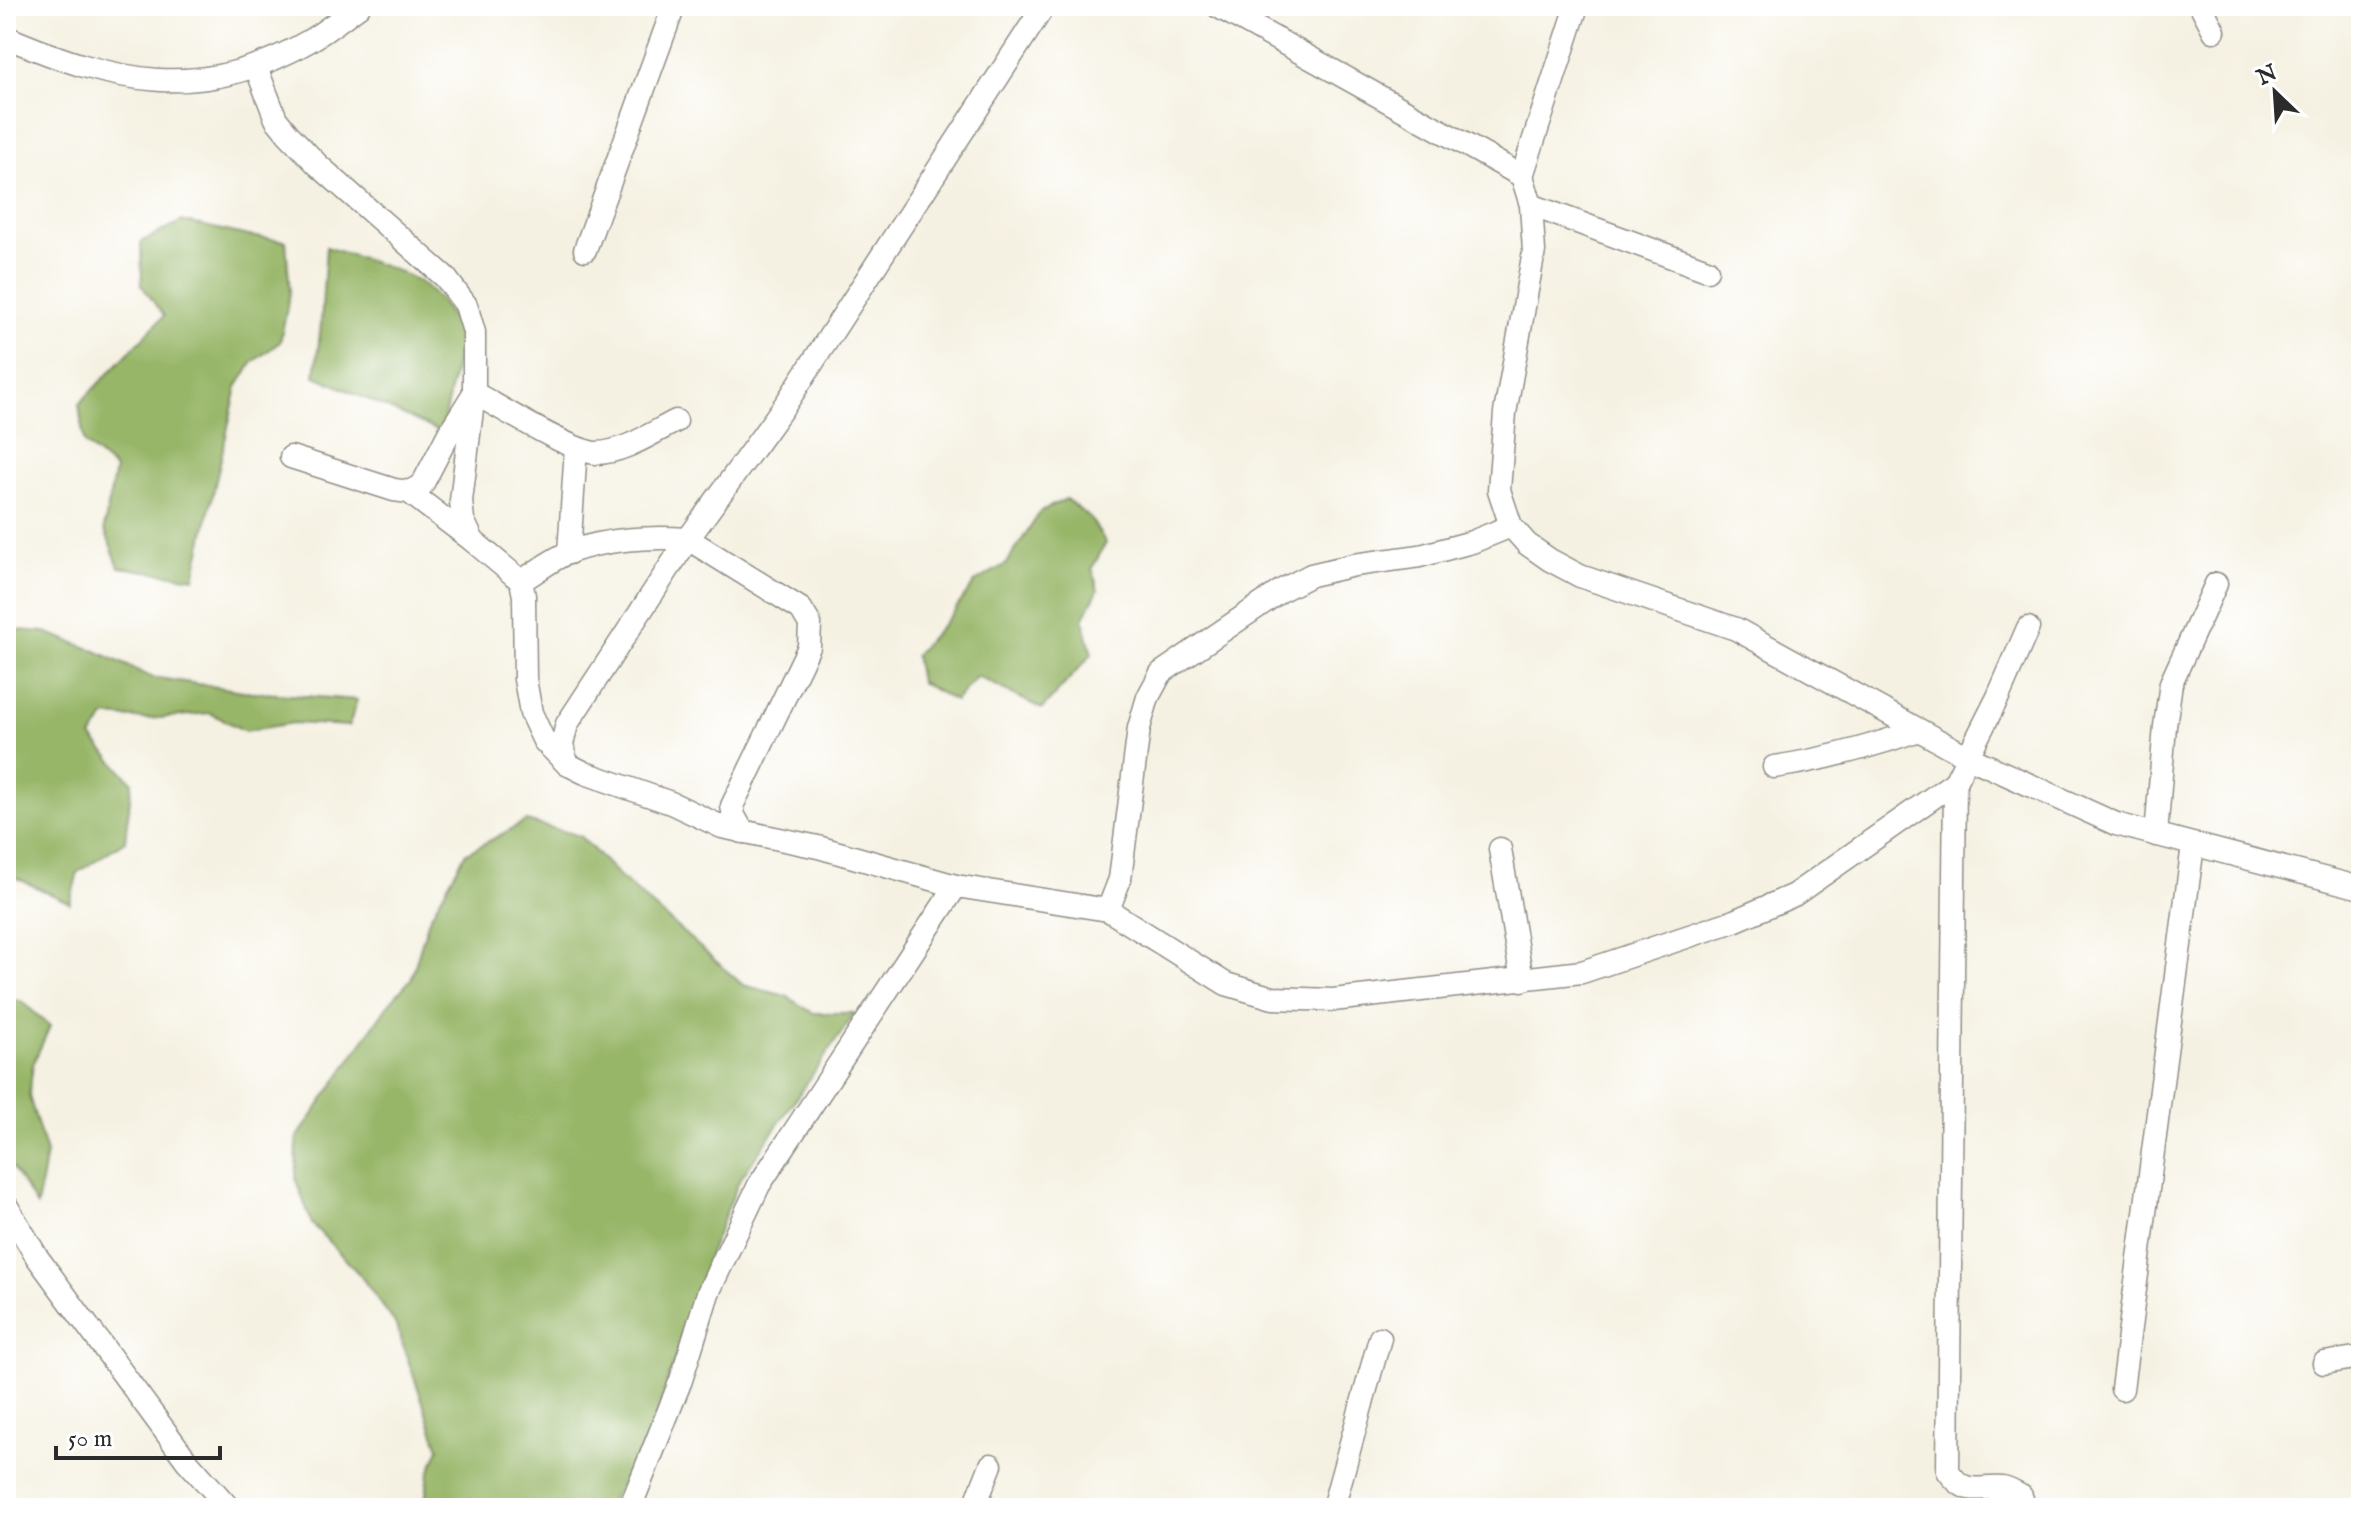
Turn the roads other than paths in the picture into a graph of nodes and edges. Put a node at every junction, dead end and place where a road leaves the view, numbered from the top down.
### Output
1 (359, 6) edge
2 (674, 6) edge
3 (1044, 6) edge
4 (1217, 6) edge
5 (1577, 6) edge
6 (2201, 6) edge
7 (2214, 31) dead end
8 (6, 37) edge
9 (256, 67) junction
10 (1522, 176) junction
11 (1531, 205) junction
12 (585, 250) dead end
13 (1707, 270) dead end
14 (474, 393) junction
15 (676, 421) dead end
16 (576, 448) junction
17 (291, 457) dead end
18 (409, 492) junction
19 (1511, 526) junction
20 (688, 539) junction
21 (473, 541) junction
22 (569, 553) junction
23 (521, 581) junction
24 (2216, 584) dead end
25 (2028, 628) dead end
26 (1916, 731) junction
27 (1968, 757) junction
28 (567, 764) junction
29 (1774, 767) dead end
30 (1955, 782) junction
31 (743, 832) junction
32 (2156, 835) junction
33 (2193, 845) junction
34 (1500, 849) dead end
35 (956, 886) junction
36 (2361, 888) edge
37 (1108, 910) junction
38 (1522, 980) junction
39 (6, 1205) edge
40 (1380, 1338) dead end
41 (2361, 1357) edge
42 (2324, 1363) dead end
43 (2122, 1389) dead end
44 (991, 1465) dead end
45 (229, 1508) edge
46 (630, 1508) edge
47 (974, 1508) edge
48 (1333, 1508) edge
49 (2025, 1508) edge

1 - 9 street
2 - 12 street
3 - 20 street
4 - 10 street
5 - 10 street
6 - 7 street
8 - 9 street
9 - 14 street
10 - 11 street
11 - 13 street
11 - 19 street
14 - 16 street
14 - 18 street
14 - 21 street
15 - 16 street
16 - 22 street
17 - 18 street
18 - 21 street
19 - 26 street
19 - 37 street
20 - 22 street
20 - 28 street
20 - 31 street
21 - 23 street
22 - 23 street
23 - 28 street
24 - 32 street
25 - 27 street
26 - 27 street
26 - 29 street
27 - 30 street
27 - 32 street
28 - 31 street
30 - 38 street
30 - 49 street
31 - 35 street
32 - 33 street
33 - 36 street
33 - 43 street
34 - 38 street
35 - 37 street
35 - 46 street
37 - 38 street
39 - 45 street
40 - 48 street
41 - 42 street
44 - 47 street

